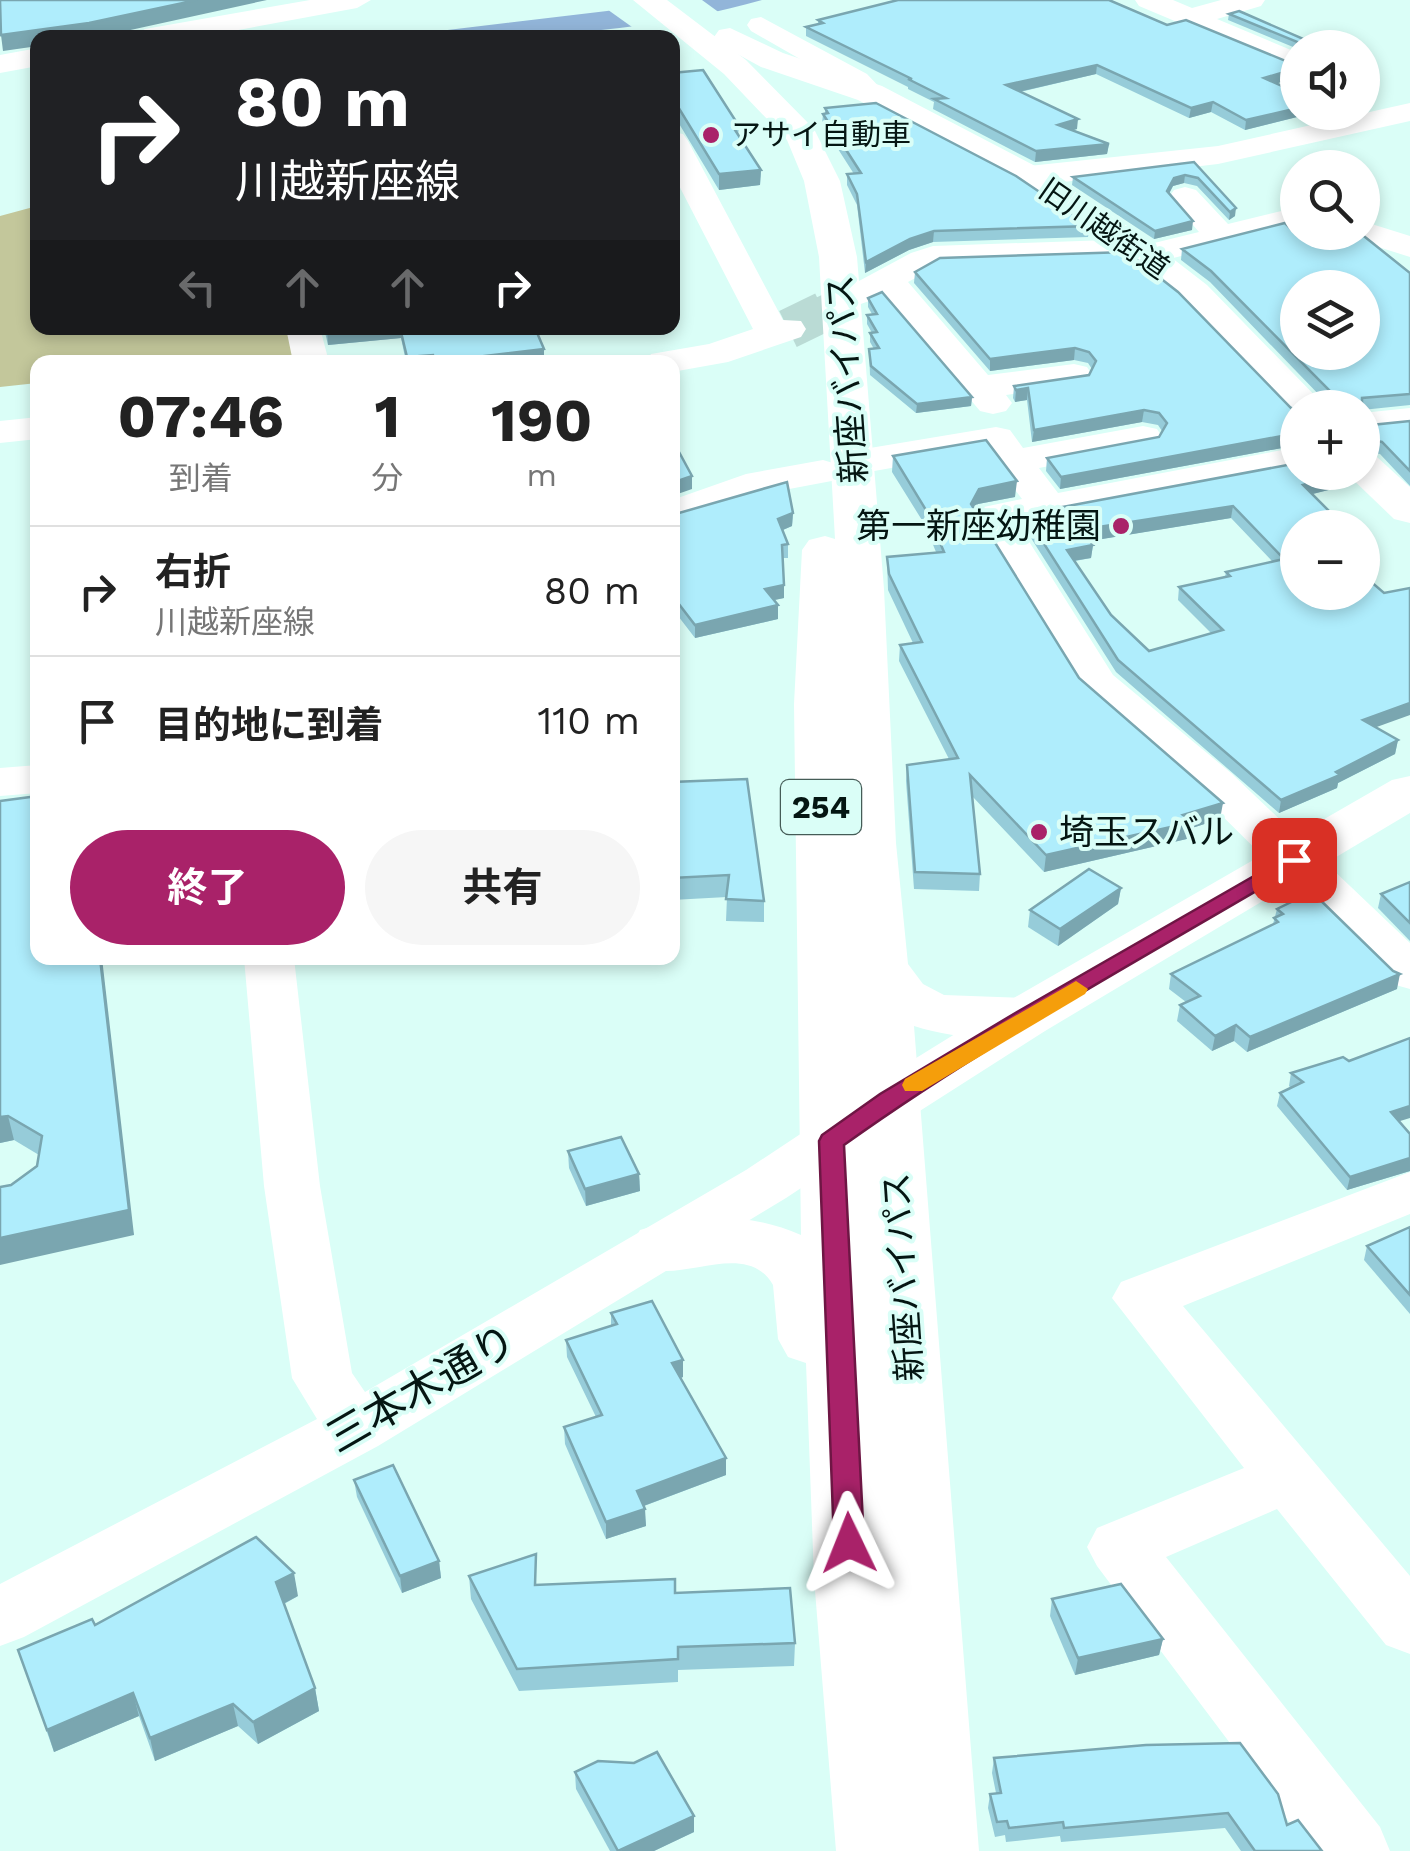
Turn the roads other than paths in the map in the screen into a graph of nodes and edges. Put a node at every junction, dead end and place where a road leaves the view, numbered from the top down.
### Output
1 (357, 0) edge
2 (623, 0) edge
3 (634, 0) edge
4 (648, 0) edge
5 (682, 0) edge
6 (1149, 0) edge
7 (1251, 0) edge
8 (1190, 18) junction
9 (761, 26) dead end
10 (189, 30) edge
11 (677, 30) edge
12 (679, 30) edge
13 (693, 39) edge
14 (1280, 56) edge
15 (30, 58) edge
16 (0, 64) edge
17 (870, 93) junction
18 (1380, 100) edge
19 (1409, 112) edge
20 (1380, 118) edge
21 (1321, 130) edge
22 (680, 155) edge
23 (1029, 176) junction
24 (1185, 197) dead end
25 (1280, 221) edge
26 (1221, 236) junction
27 (1380, 237) edge
28 (1410, 246) edge
29 (1141, 252) junction
30 (680, 359) edge
31 (1074, 375) edge
32 (1289, 390) edge
33 (1410, 419) edge
34 (1380, 422) edge
35 (30, 429) edge
36 (0, 432) edge
37 (1143, 438) edge
38 (1016, 461) junction
39 (1280, 463) edge
40 (838, 468) junction
41 (1380, 482) edge
42 (1049, 508) junction
43 (1410, 510) edge
44 (680, 511) edge
45 (30, 780) edge
46 (0, 782) edge
47 (1410, 791) edge
48 (1294, 860) junction
49 (878, 961) junction
50 (270, 965) edge
51 (1410, 972) edge
52 (1025, 1017) junction
53 (889, 1100) junction
54 (831, 1141) junction
55 (1410, 1192) edge
56 (662, 1247) junction
57 (356, 1428) junction
58 (1288, 1477) junction
59 (850, 1578) junction
60 (0, 1617) edge
61 (1410, 1625) edge
62 (876, 1851) edge
63 (939, 1851) edge
64 (1354, 1851) edge

1 - 10 street
2 - 11 main road
3 - 12 main road, 新座バイパス / 254
4 - 13 main road, 新座バイパス / 254
5 - 13 main road
6 - 8 street
7 - 8 street
8 - 14 street
9 - 17 street
13 - 17 main road, 旧川越街道
13 - 40 main road, 新座バイパス / 254
13 - 40 main road, 新座バイパス / 254
15 - 16 street
17 - 23 main road, 旧川越街道
18 - 19 street
19 - 20 street
21 - 23 street
22 - 30 street
23 - 29 main road, 旧川越街道
24 - 26 street
25 - 26 street
26 - 29 street
27 - 28 street
29 - 31 street
29 - 32 main road, 旧川越街道
33 - 34 street
35 - 36 street
37 - 38 street
38 - 40 street
38 - 42 street
39 - 42 street
40 - 44 street
40 - 49 main road, 新座バイパス / 254
40 - 54 main road, 新座バイパス / 254
41 - 43 main road
42 - 48 street
45 - 46 street
47 - 48 main road
48 - 51 street
48 - 52 main road
49 - 52 main road
49 - 53 main road, 新座バイパス / 254
50 - 57 street
52 - 53 main road
53 - 54 main road
53 - 63 main road, 新座バイパス / 254
54 - 56 street, 三本木通り
54 - 59 main road, 新座バイパス / 254
55 - 58 street
56 - 57 street, 三本木通り
56 - 59 main road
57 - 60 street, 三本木通り
58 - 61 street
58 - 64 street
59 - 62 main road, 新座バイパス / 254

